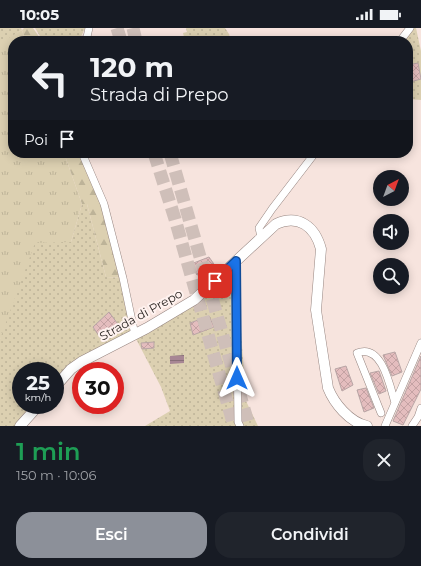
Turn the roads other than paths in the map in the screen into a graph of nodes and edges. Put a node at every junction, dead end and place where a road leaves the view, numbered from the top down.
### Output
1 (410, 28) edge
2 (404, 36) edge
3 (84, 158) edge
4 (311, 158) edge
5 (262, 237) junction
6 (236, 261) junction
7 (135, 335) junction
8 (421, 343) edge
9 (64, 377) edge
10 (395, 403) junction
11 (421, 408) edge
12 (380, 413) dead end
13 (31, 414) edge
14 (20, 426) edge
15 (240, 426) edge
16 (367, 426) edge
17 (385, 426) edge
18 (412, 426) edge

1 - 2 street
3 - 7 street
4 - 5 street
5 - 6 street, Strada di Prepo
5 - 16 street, Strada di Prepo
6 - 7 street, Strada di Prepo
6 - 15 street
7 - 9 street, Strada di Prepo
8 - 10 street
10 - 12 street
10 - 17 street
11 - 18 street
13 - 14 street

